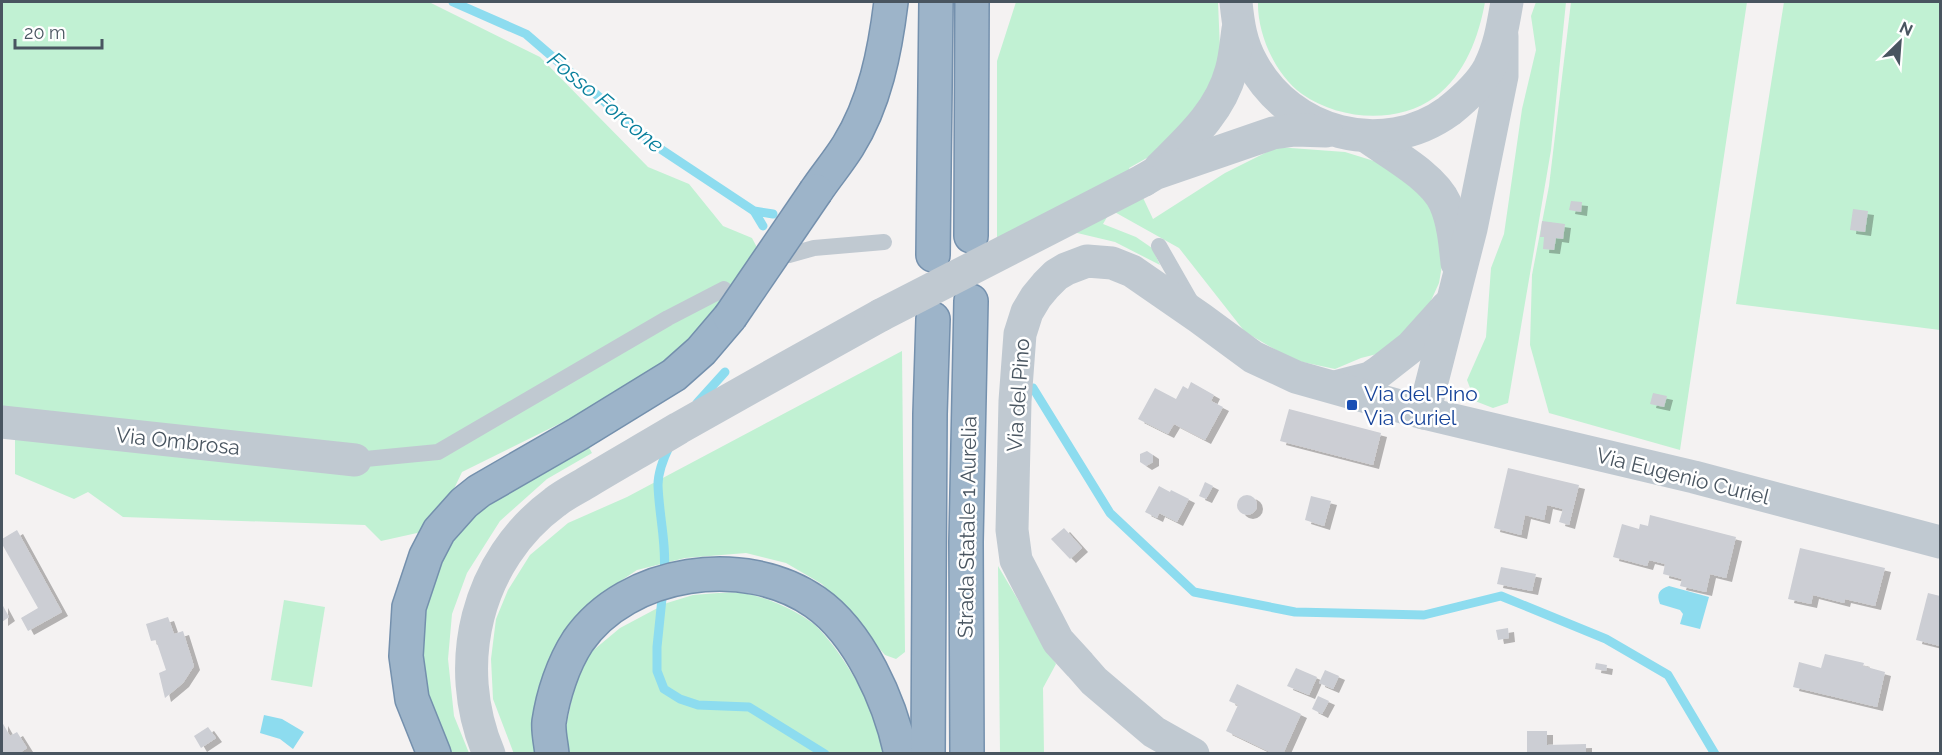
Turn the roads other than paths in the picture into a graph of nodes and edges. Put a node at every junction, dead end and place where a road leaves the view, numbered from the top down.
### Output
1 (891, 2) edge
2 (936, 2) edge
3 (972, 2) edge
4 (995, 2) edge
5 (1506, 2) edge
6 (1237, 14) edge
7 (1502, 36) junction
8 (970, 113) junction
9 (1350, 134) junction
10 (1149, 177) junction
11 (971, 236) dead end
12 (884, 242) dead end
13 (1159, 246) dead end
14 (789, 255) dead end
15 (933, 255) dead end
16 (1458, 281) junction
17 (970, 301) dead end
18 (727, 303) junction
19 (1200, 318) junction
20 (933, 319) dead end
21 (1335, 387) junction
22 (1424, 413) junction
23 (2, 422) edge
24 (355, 460) joint
25 (1941, 542) edge
26 (434, 753) edge
27 (489, 753) edge
28 (552, 753) edge
29 (901, 753) edge
30 (928, 753) edge
31 (967, 753) edge
32 (1193, 753) edge

1 - 18 highway, bridge
2 - 15 highway
3 - 8 highway
4 - 8 highway
5 - 7 street
6 - 9 street
6 - 10 street
7 - 9 street
7 - 16 street
8 - 11 highway
9 - 10 street
9 - 16 street
10 - 27 street, bridge
12 - 14 lane
13 - 19 lane
16 - 21 street
16 - 22 street
17 - 31 highway, Strada Statale 1 Aurelia
18 - 24 lane
18 - 26 highway
19 - 21 street, Via del Pino
19 - 32 street, Via del Pino
20 - 30 highway, Strada Statale 1 Aurelia
21 - 22 street, Via del Pino
22 - 25 street, Via Eugenio Curiel
23 - 24 street, Via Ombrosa
28 - 29 highway

